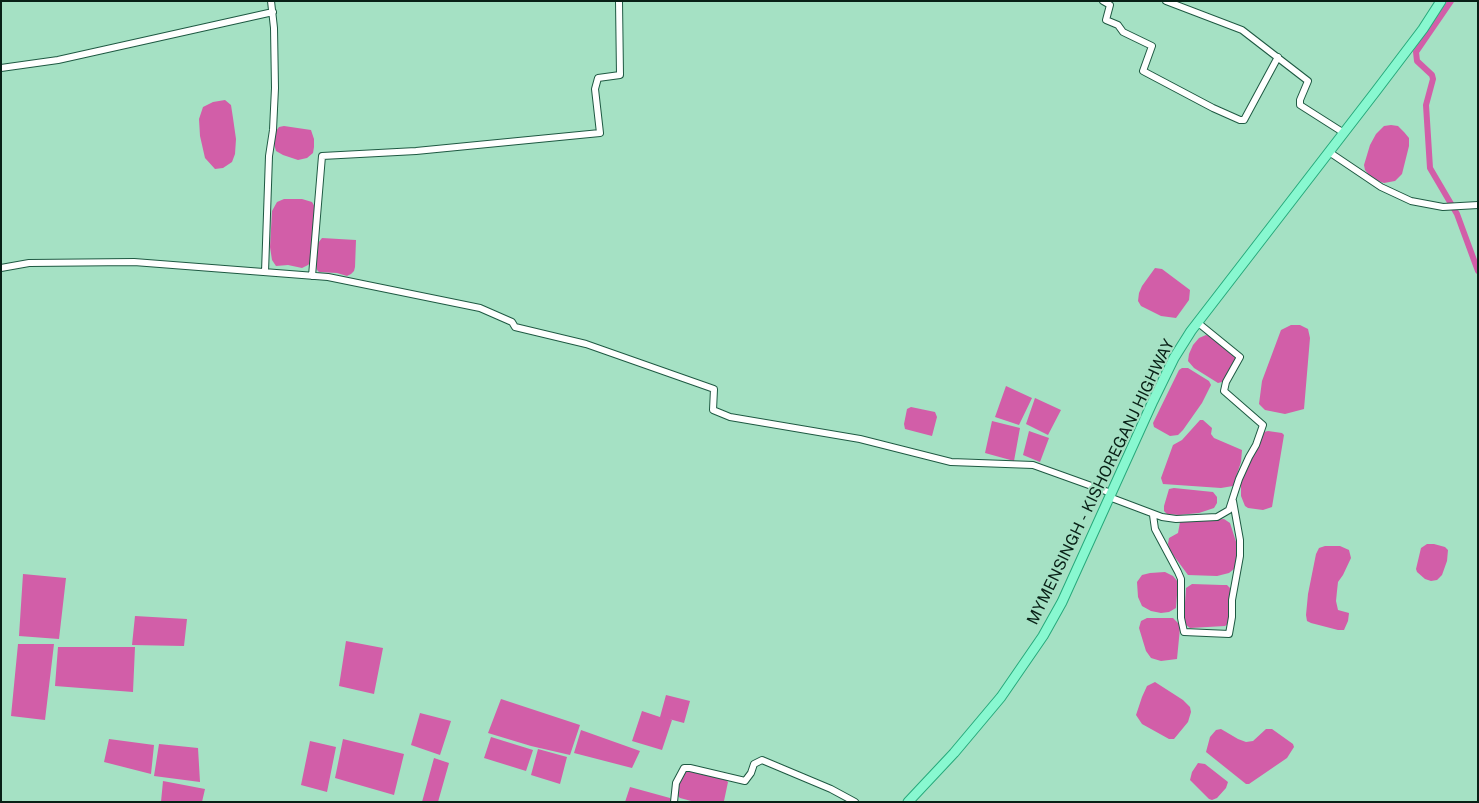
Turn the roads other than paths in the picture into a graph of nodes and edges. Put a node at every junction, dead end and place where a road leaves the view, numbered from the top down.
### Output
1 (272, 1) edge
2 (619, 1) edge
3 (1103, 1) edge
4 (1166, 1) edge
5 (1441, 1) edge
6 (273, 12) junction
7 (1278, 57) junction
8 (1, 68) edge
9 (1344, 133) junction
10 (1329, 152) junction
11 (1478, 205) edge
12 (1, 268) edge
13 (264, 272) junction
14 (312, 276) junction
15 (1197, 322) junction
16 (1110, 495) junction
17 (1233, 500) junction
18 (1153, 515) junction
19 (674, 802) edge
20 (855, 802) edge
21 (908, 802) edge

1 - 6 street
2 - 14 street
3 - 7 street
4 - 7 street
5 - 9 main road, MYMENSINGH - KISHOREGANJ HIGHWAY
6 - 8 street
6 - 13 street
7 - 9 street
9 - 10 main road, MYMENSINGH - KISHOREGANJ HIGHWAY
10 - 11 street
10 - 15 main road, MYMENSINGH - KISHOREGANJ HIGHWAY
12 - 13 street
13 - 14 street
14 - 16 street
15 - 16 main road, MYMENSINGH - KISHOREGANJ HIGHWAY
15 - 17 street
16 - 18 street
16 - 21 main road, MYMENSINGH - KISHOREGANJ HIGHWAY
17 - 18 street
17 - 18 street
19 - 20 street

